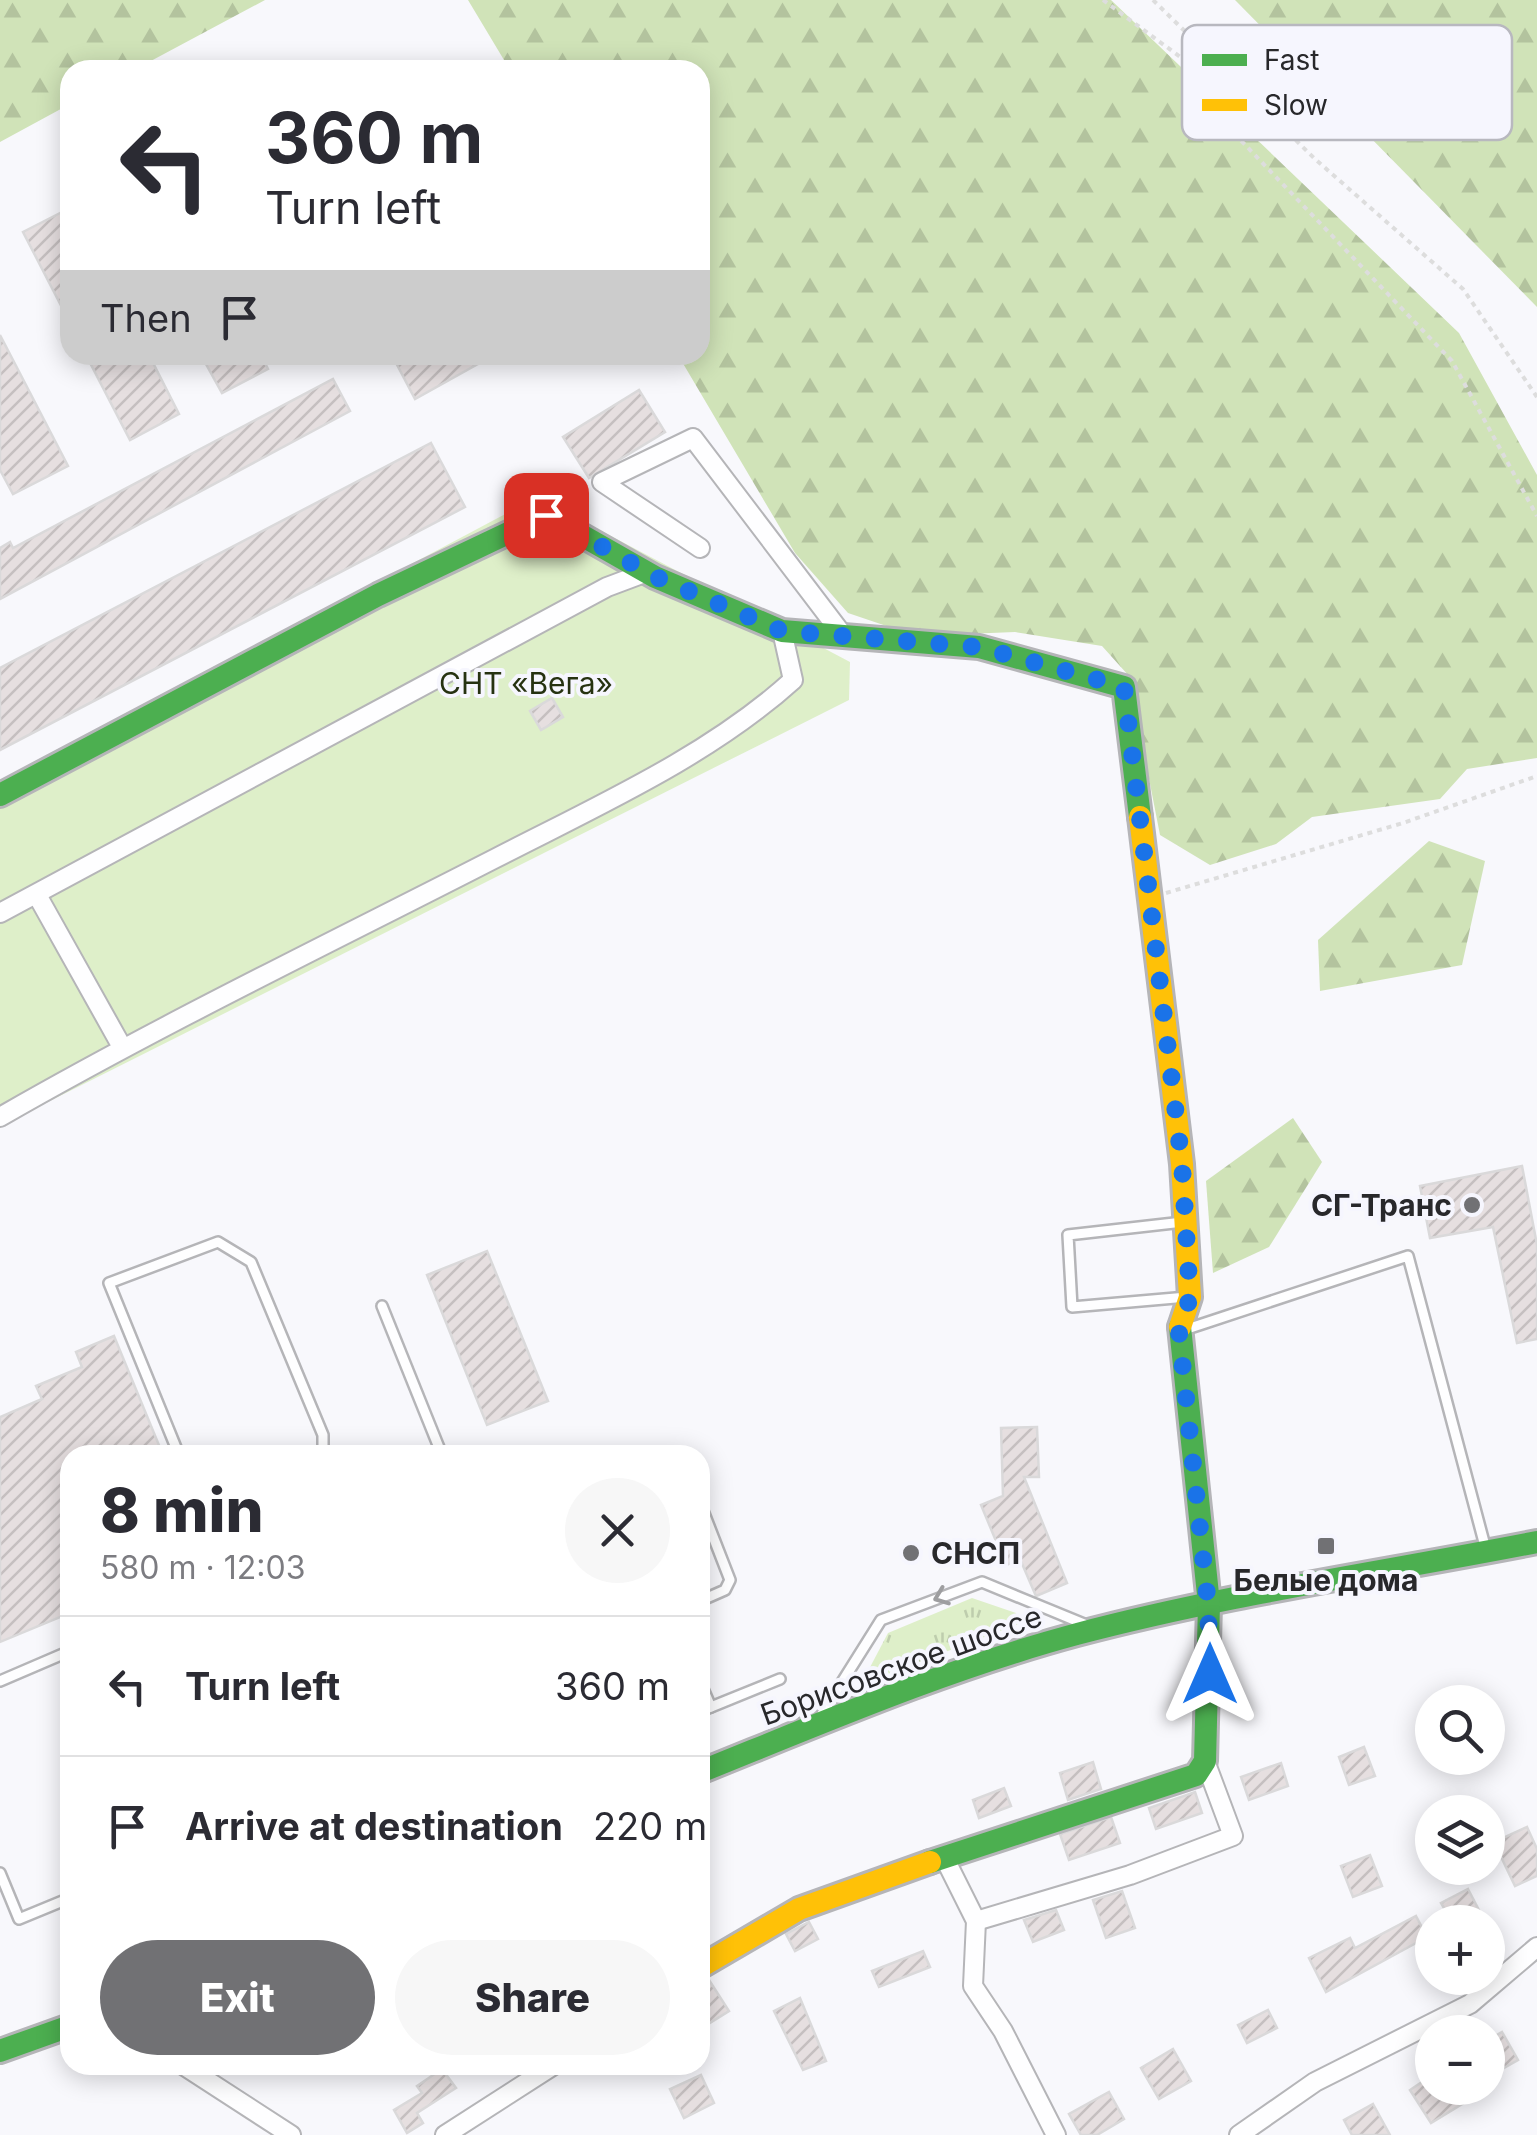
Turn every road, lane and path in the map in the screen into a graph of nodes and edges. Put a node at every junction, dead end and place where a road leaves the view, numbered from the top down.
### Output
1 (1102, 0) edge
2 (1153, 0) edge
3 (1182, 28) edge
4 (1182, 58) edge
5 (1240, 140) edge
6 (1297, 140) edge
7 (1537, 397) edge
8 (1537, 516) edge
9 (700, 548) dead end
10 (646, 572) junction
11 (782, 631) junction
12 (842, 634) junction
13 (1537, 776) edge
14 (0, 794) edge
15 (37, 895) junction
16 (1152, 897) junction
17 (0, 913) edge
18 (122, 1047) junction
19 (0, 1117) edge
20 (1184, 1222) junction
21 (1190, 1297) junction
22 (382, 1306) dead end
23 (1179, 1332) junction
24 (176, 1445) edge
25 (323, 1445) edge
26 (438, 1445) edge
27 (710, 1529) edge
28 (1537, 1542) edge
29 (1488, 1554) junction
30 (710, 1596) edge
31 (1208, 1604) junction
32 (1096, 1629) junction
33 (60, 1655) edge
34 (780, 1678) dead end
35 (0, 1680) edge
36 (711, 1707) edge
37 (815, 1726) junction
38 (1206, 1761) junction
39 (710, 1768) edge
40 (944, 1857) junction
41 (0, 1873) edge
42 (60, 1902) edge
43 (976, 1921) junction
44 (1537, 1947) edge
45 (710, 1961) edge
46 (60, 2030) edge
47 (0, 2051) edge
48 (199, 2075) edge
49 (538, 2075) edge
50 (292, 2135) edge
51 (445, 2135) edge
52 (1056, 2135) edge
53 (1240, 2135) edge

1 - 4 path
2 - 3 path
5 - 8 path
6 - 7 path
9 - 12 street
10 - 11 street
10 - 14 street
10 - 15 street
11 - 12 street
11 - 18 street
12 - 16 street
13 - 16 path
15 - 17 street
15 - 18 street
16 - 20 street
18 - 19 street
20 - 21 street
20 - 21 lane
21 - 23 street
22 - 26 lane
23 - 29 lane
23 - 31 street
24 - 25 lane
27 - 30 lane
28 - 29 street, Борисовское шоссе
29 - 31 street, Борисовское шоссе
31 - 32 street, Борисовское шоссе
31 - 38 street
32 - 37 street, Борисовское шоссе
32 -> 37 lane
33 - 35 lane
34 - 36 lane
37 - 39 street, Борисовское шоссе
38 - 40 street
38 - 43 street
40 - 43 street
40 - 45 street
41 - 42 lane
43 - 52 street
44 - 53 street
46 - 47 street
48 - 50 street
49 - 51 street

